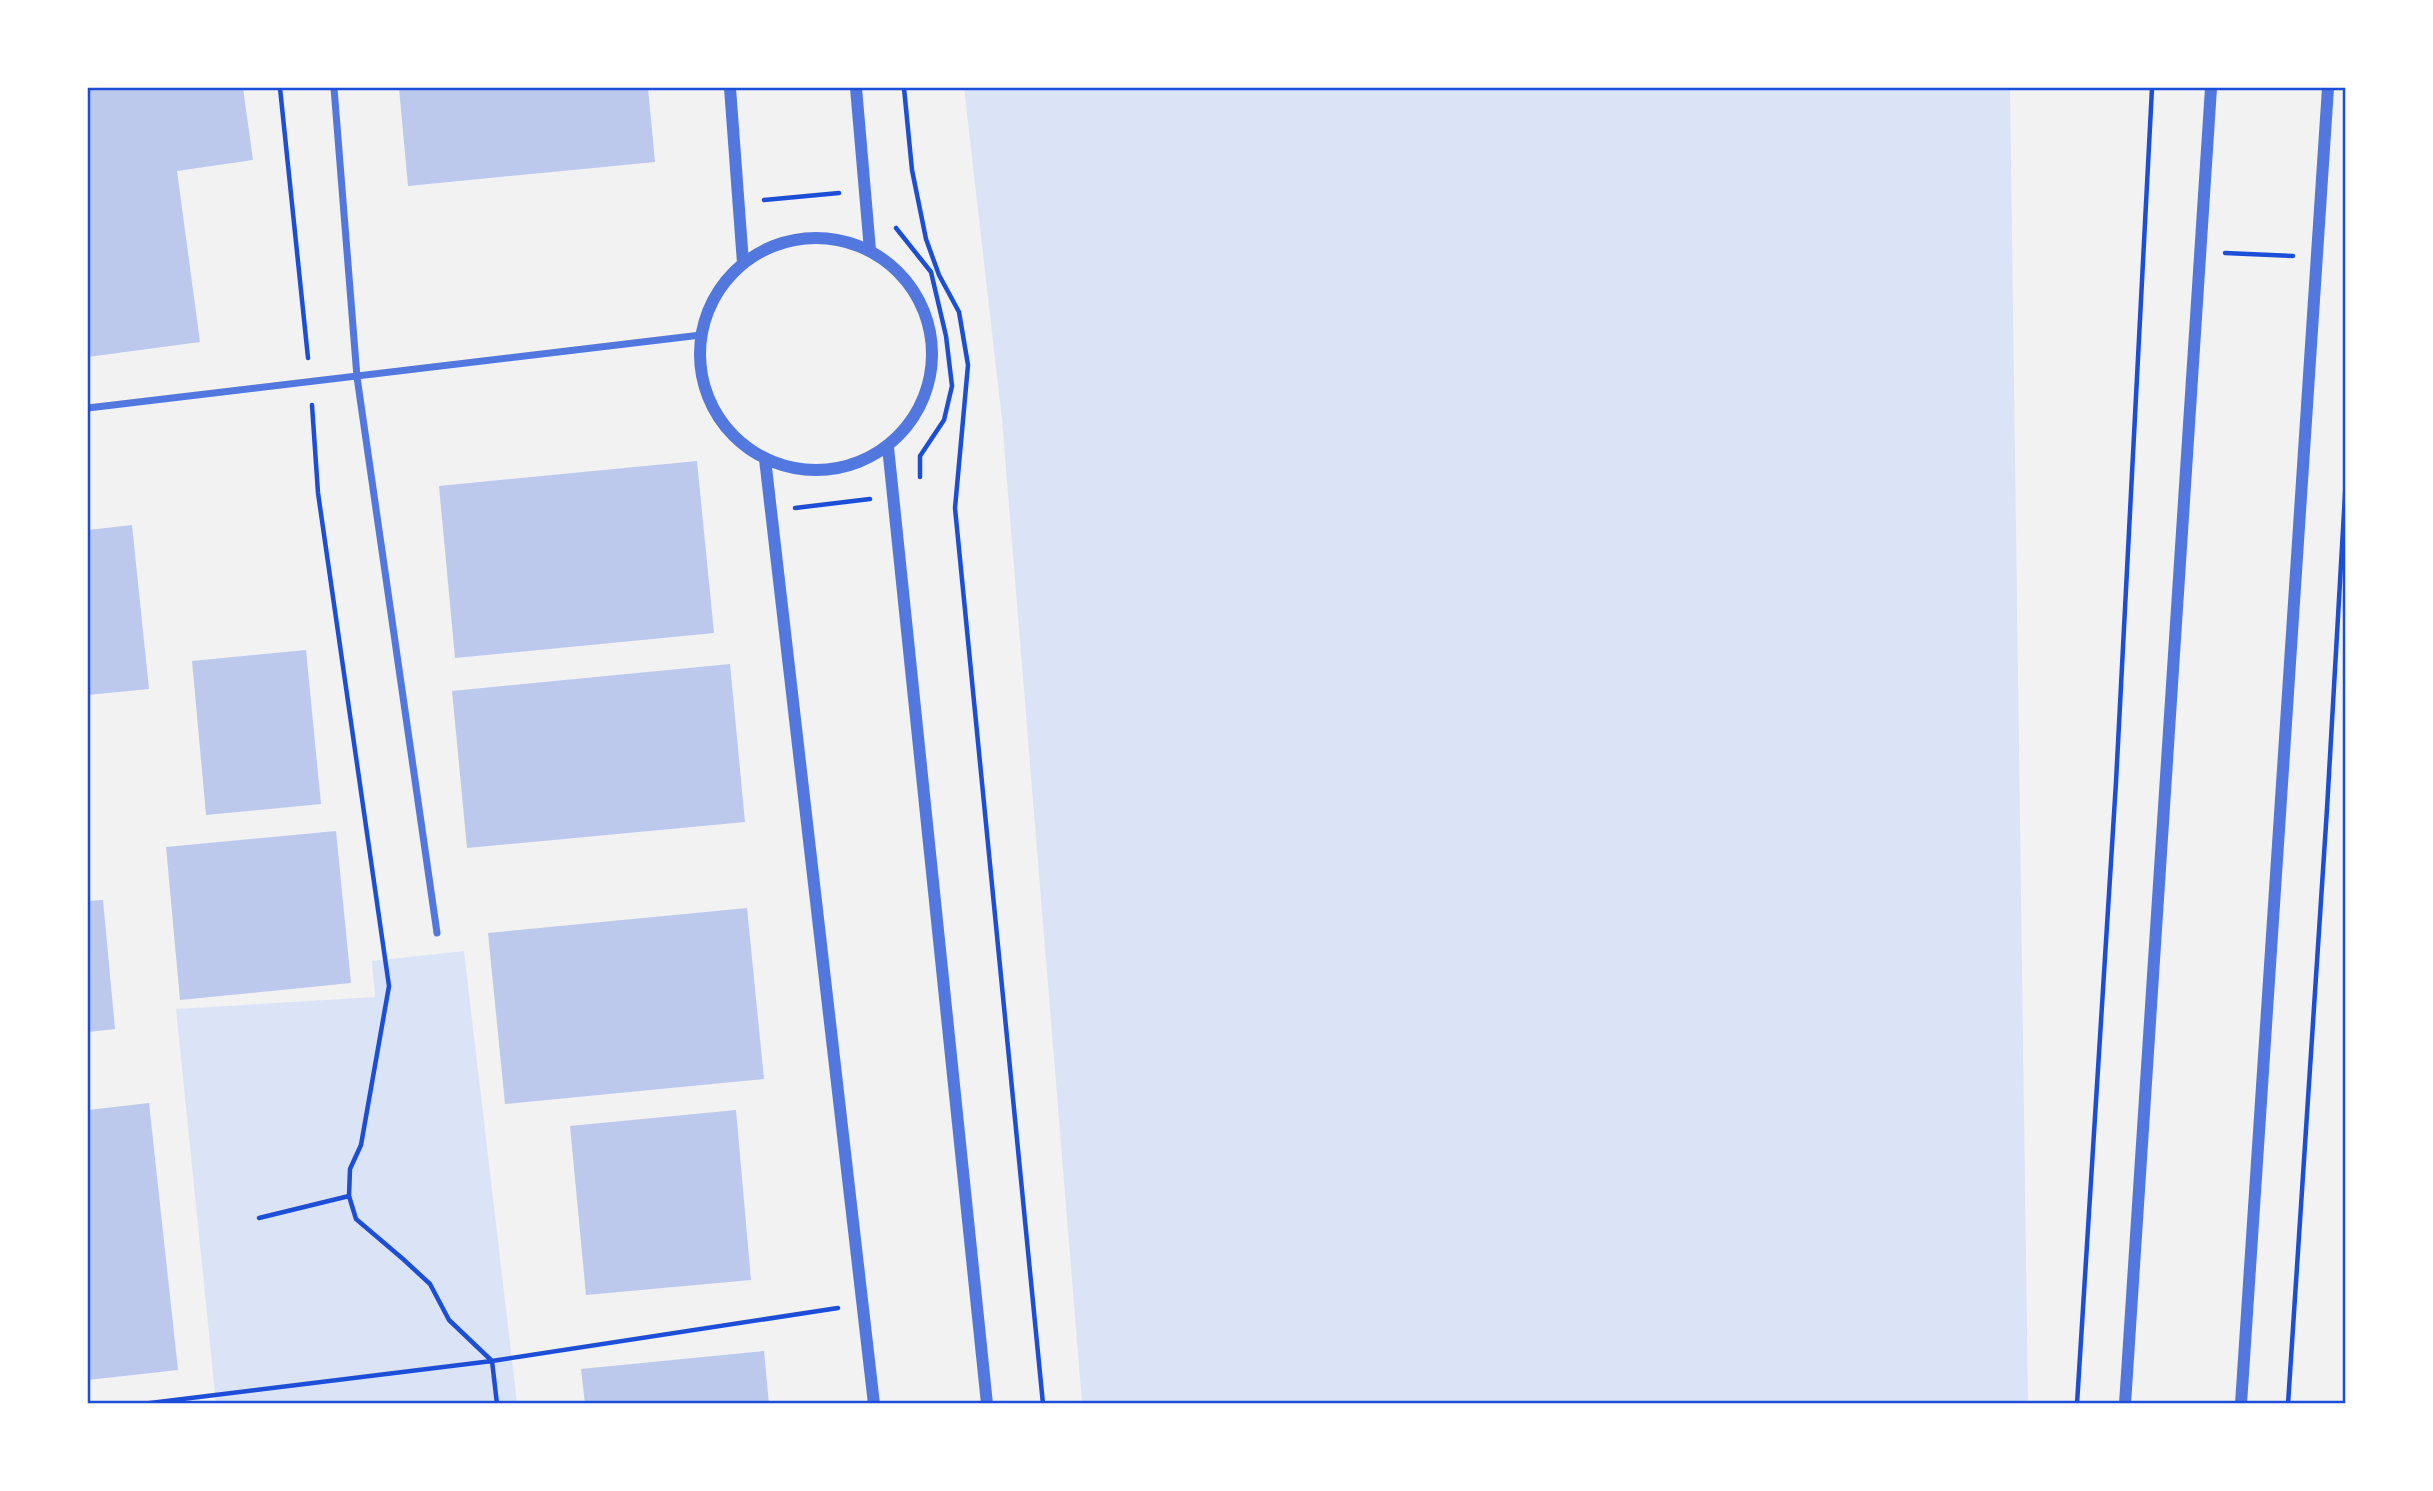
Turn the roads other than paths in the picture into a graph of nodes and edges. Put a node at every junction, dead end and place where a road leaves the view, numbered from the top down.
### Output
1 (334, 88) edge
2 (730, 88) edge
3 (856, 88) edge
4 (2211, 88) edge
5 (2328, 88) edge
6 (870, 250) junction
7 (743, 263) junction
8 (701, 335) junction
9 (357, 377) junction
10 (88, 408) edge
11 (888, 447) junction
12 (765, 459) junction
13 (437, 933) dead end
14 (874, 1404) edge
15 (987, 1404) edge
16 (2125, 1404) edge
17 (2241, 1404) edge

1 - 9 street
2 - 7 street
3 - 6 street
4 - 16 street
5 - 17 street
6 - 7 street
6 - 11 street
7 - 8 street
8 - 9 street
8 - 12 street
9 - 10 street
9 - 13 street
11 - 12 street
11 - 15 street
12 - 14 street

